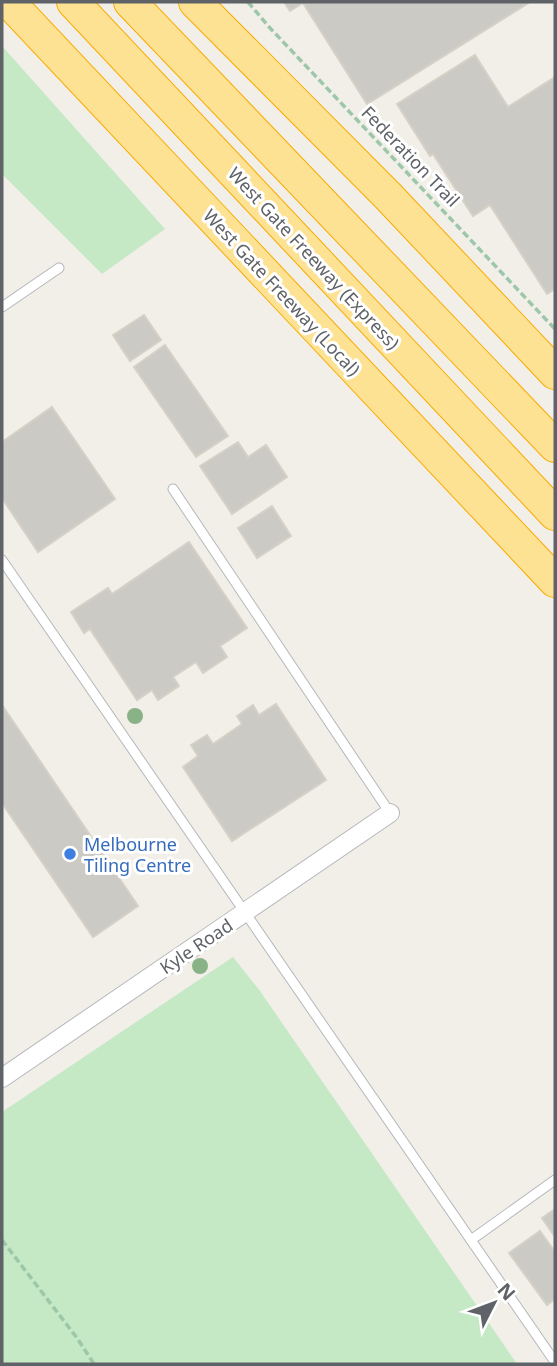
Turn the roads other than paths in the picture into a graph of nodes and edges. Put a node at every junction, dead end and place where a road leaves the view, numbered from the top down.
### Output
1 (9, 2) edge
2 (73, 2) edge
3 (130, 2) edge
4 (195, 2) edge
5 (221, 2) edge
6 (388, 197) junction
7 (59, 268) dead end
8 (2, 307) edge
9 (555, 373) edge
10 (555, 446) edge
11 (173, 489) dead end
12 (555, 514) edge
13 (2, 560) edge
14 (555, 581) edge
15 (390, 813) joint
16 (245, 913) junction
17 (2, 1077) edge
18 (555, 1180) edge
19 (471, 1240) junction
20 (555, 1362) edge

1 - 14 highway, West Gate Freeway (Local)
2 - 12 highway, West Gate Freeway (Express)
3 - 10 highway
4 - 6 highway
5 - 6 highway
6 - 9 highway
7 - 8 lane
11 - 15 lane
13 - 16 lane
15 - 16 street, Kyle Road
16 - 17 street, Kyle Road
16 - 19 lane
18 - 19 lane
19 - 20 lane

